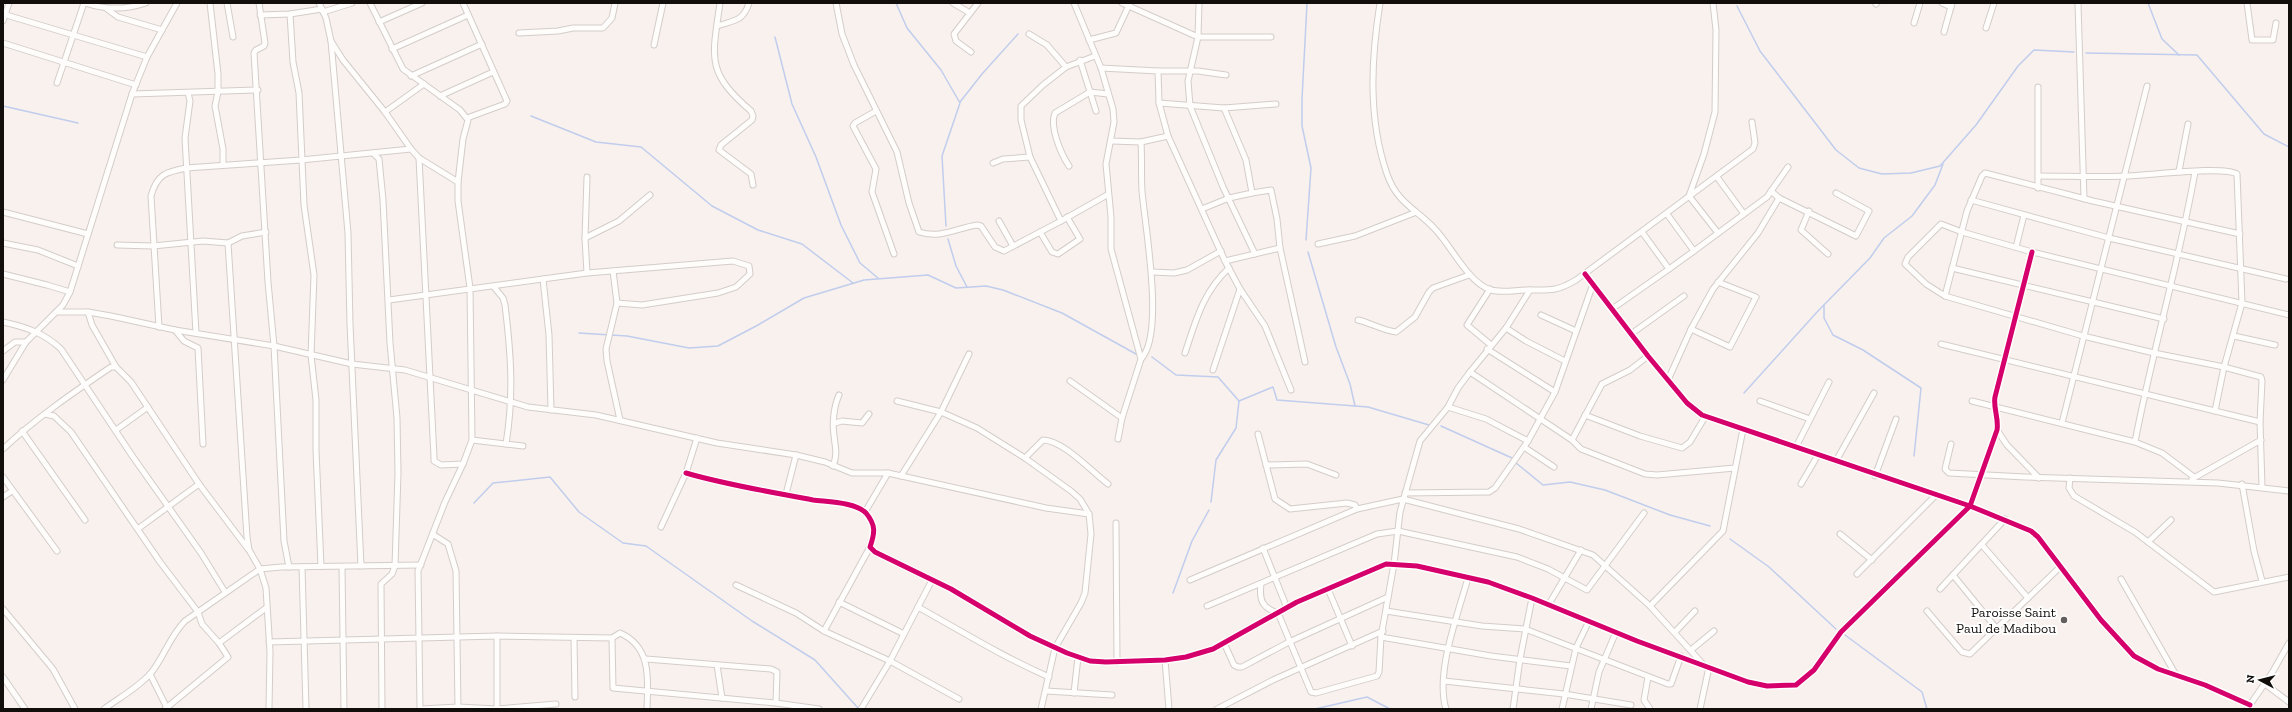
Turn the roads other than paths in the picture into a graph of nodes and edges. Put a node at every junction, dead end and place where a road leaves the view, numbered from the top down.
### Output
1 (9, 3) edge
2 (85, 3) edge
3 (146, 3) edge
4 (177, 3) edge
5 (210, 3) edge
6 (227, 3) edge
7 (259, 3) edge
8 (319, 3) edge
9 (352, 3) edge
10 (370, 3) edge
11 (422, 3) edge
12 (463, 3) edge
13 (615, 3) edge
14 (664, 3) edge
15 (720, 3) edge
16 (749, 3) edge
17 (836, 3) edge
18 (953, 3) edge
19 (978, 3) edge
20 (1074, 3) edge
21 (1122, 3) edge
22 (1199, 3) edge
23 (1380, 3) edge
24 (1713, 3) edge
25 (1920, 3) edge
26 (1942, 3) edge
27 (1994, 3) edge
28 (2078, 3) edge
29 (2247, 3) edge
30 (92, 4) edge
31 (1129, 4) edge
32 (1951, 5) edge
33 (108, 9) junction
34 (323, 11) junction
35 (970, 13) junction
36 (4, 14) edge
37 (260, 14) junction
38 (290, 14) junction
39 (468, 15) junction
40 (3, 21) edge
41 (380, 22) junction
42 (1914, 23) dead end
43 (2276, 23) dead end
44 (717, 26) junction
45 (1986, 28) dead end
46 (162, 30) junction
47 (1944, 32) dead end
48 (519, 33) dead end
49 (1029, 34) dead end
50 (74, 35) junction
51 (232, 37) dead end
52 (1198, 37) junction
53 (1271, 37) dead end
54 (1089, 40) junction
55 (331, 42) junction
56 (3, 44) edge
57 (482, 44) junction
58 (654, 45) dead end
59 (392, 49) junction
60 (971, 52) dead end
61 (1095, 56) junction
62 (147, 57) junction
63 (1080, 60) junction
64 (64, 62) junction
65 (1066, 67) junction
66 (1101, 68) junction
67 (1158, 71) junction
68 (1190, 71) junction
69 (493, 72) junction
70 (411, 76) junction
71 (1226, 76) dead end
72 (57, 83) dead end
73 (424, 84) junction
74 (136, 85) junction
75 (2147, 86) dead end
76 (2038, 87) dead end
77 (258, 90) junction
78 (218, 92) junction
79 (1090, 92) junction
80 (188, 93) junction
81 (132, 94) junction
82 (1108, 94) junction
83 (440, 96) junction
84 (1159, 104) junction
85 (1276, 104) dead end
86 (1190, 106) junction
87 (1224, 108) junction
88 (876, 111) junction
89 (1096, 111) dead end
90 (385, 112) junction
91 (467, 118) junction
92 (1752, 122) dead end
93 (2188, 124) dead end
94 (1168, 136) junction
95 (1111, 140) junction
96 (1141, 142) junction
97 (411, 149) junction
98 (385, 152) junction
99 (373, 153) junction
100 (340, 156) junction
101 (1030, 156) junction
102 (419, 158) junction
103 (379, 159) junction
104 (301, 160) junction
105 (261, 162) junction
106 (223, 164) junction
107 (994, 164) dead end
108 (1069, 166) dead end
109 (1788, 167) dead end
110 (186, 168) junction
111 (2179, 171) junction
112 (2195, 172) junction
113 (2126, 175) junction
114 (2038, 176) junction
115 (2082, 176) junction
116 (587, 177) dead end
117 (1717, 177) junction
118 (458, 182) junction
119 (753, 185) dead end
120 (2038, 188) junction
121 (1771, 191) junction
122 (1252, 193) junction
123 (1836, 193) dead end
124 (1107, 195) junction
125 (650, 196) dead end
126 (1689, 196) junction
127 (1229, 198) junction
128 (1779, 198) junction
129 (2084, 199) junction
130 (1971, 200) junction
131 (2117, 206) junction
132 (1202, 209) junction
133 (1809, 211) junction
134 (3, 212) edge
135 (1414, 213) junction
136 (1666, 214) junction
137 (1744, 214) junction
138 (2024, 215) junction
139 (1067, 217) junction
140 (999, 221) dead end
141 (1061, 221) junction
142 (2185, 222) junction
143 (266, 232) junction
144 (1040, 232) junction
145 (1642, 232) junction
146 (1962, 232) junction
147 (1718, 233) junction
148 (88, 234) junction
149 (2240, 234) junction
150 (585, 238) junction
151 (2109, 238) junction
152 (192, 241) junction
153 (3, 243) edge
154 (228, 243) junction
155 (1318, 244) dead end
156 (117, 245) dead end
157 (153, 246) junction
158 (1013, 246) junction
159 (2016, 247) junction
160 (1280, 248) junction
161 (1221, 251) junction
162 (1694, 251) junction
163 (2032, 252) junction
164 (894, 254) dead end
165 (1255, 254) junction
166 (1828, 254) dead end
167 (2178, 255) junction
168 (1225, 261) junction
169 (78, 266) junction
170 (1229, 268) junction
171 (1952, 268) junction
172 (2102, 268) junction
173 (2242, 268) junction
174 (1669, 269) junction
175 (612, 271) junction
176 (1152, 272) junction
177 (587, 273) junction
178 (3, 274) edge
179 (1585, 274) junction
180 (1469, 275) junction
181 (543, 279) junction
182 (2286, 279) dead end
183 (1718, 282) junction
184 (1592, 284) junction
185 (2022, 284) junction
186 (494, 286) junction
187 (2171, 286) junction
188 (470, 288) junction
189 (1240, 289) junction
190 (1490, 289) junction
191 (1530, 290) junction
192 (70, 292) junction
193 (427, 295) junction
194 (1684, 296) dead end
195 (1945, 296) junction
196 (390, 300) junction
197 (2093, 301) junction
198 (618, 303) junction
199 (2242, 303) junction
200 (1612, 309) junction
201 (56, 312) junction
202 (88, 312) junction
203 (1541, 315) dead end
204 (2289, 315) edge
205 (2014, 316) junction
206 (2164, 319) junction
207 (1358, 320) dead end
208 (3, 322) edge
209 (158, 327) junction
210 (1506, 328) junction
211 (175, 330) junction
212 (1691, 330) junction
213 (37, 331) junction
214 (1576, 331) junction
215 (196, 332) junction
216 (1631, 334) junction
217 (2083, 336) junction
218 (2234, 336) junction
219 (233, 339) junction
220 (26, 342) junction
221 (1941, 344) dead end
222 (2275, 345) dead end
223 (274, 346) junction
224 (1489, 347) junction
225 (3, 351) edge
226 (1185, 353) dead end
227 (2154, 353) junction
228 (969, 354) dead end
229 (311, 355) junction
230 (1648, 356) junction
231 (1141, 359) junction
232 (2004, 359) junction
233 (1565, 360) junction
234 (1305, 362) dead end
235 (352, 364) junction
236 (116, 367) junction
237 (2224, 367) junction
238 (394, 369) junction
239 (1213, 370) dead end
240 (1470, 372) junction
241 (2073, 377) junction
242 (432, 378) junction
243 (3, 380) edge
244 (1668, 380) junction
245 (1070, 381) dead end
246 (1829, 382) dead end
247 (84, 385) junction
248 (472, 390) junction
249 (1291, 390) dead end
250 (1555, 392) junction
251 (1874, 393) dead end
252 (2144, 394) junction
253 (839, 395) dead end
254 (897, 401) dead end
255 (1760, 401) dead end
256 (1972, 401) dead end
257 (512, 402) junction
258 (148, 407) junction
259 (1448, 407) junction
260 (1995, 407) junction
261 (52, 409) junction
262 (551, 410) junction
263 (2215, 411) junction
264 (941, 412) junction
265 (45, 414) junction
266 (869, 414) dead end
267 (1585, 415) junction
268 (54, 416) junction
269 (1705, 417) junction
270 (1122, 418) junction
271 (1810, 419) junction
272 (1896, 419) dead end
273 (620, 420) junction
274 (1540, 420) junction
275 (2260, 422) junction
276 (835, 423) junction
277 (2062, 423) junction
278 (1743, 429) junction
279 (116, 430) junction
280 (1997, 430) junction
281 (22, 431) junction
282 (1258, 434) dead end
283 (697, 438) junction
284 (1118, 439) dead end
285 (472, 440) junction
286 (1572, 440) junction
287 (2261, 440) junction
288 (1528, 441) junction
289 (2135, 442) junction
290 (203, 444) dead end
291 (506, 444) junction
292 (1951, 444) dead end
293 (523, 446) dead end
294 (1524, 447) junction
295 (1796, 447) junction
296 (3, 449) edge
297 (796, 455) junction
298 (1818, 455) junction
299 (1025, 458) junction
300 (1836, 461) junction
301 (463, 464) junction
302 (1266, 465) junction
303 (833, 466) junction
304 (1554, 467) dead end
305 (1735, 468) junction
306 (686, 473) junction
307 (888, 473) junction
308 (1336, 475) dead end
309 (1981, 475) junction
310 (901, 476) junction
311 (1875, 476) junction
312 (3, 477) edge
313 (2194, 477) junction
314 (2039, 478) junction
315 (2070, 478) junction
316 (2187, 482) junction
317 (199, 484) junction
318 (1108, 484) dead end
319 (1802, 484) dead end
320 (2242, 484) junction
321 (2262, 487) junction
322 (12, 491) junction
323 (2289, 491) edge
324 (1405, 493) junction
325 (786, 494) junction
326 (1936, 495) junction
327 (3, 497) edge
328 (1403, 499) junction
329 (1970, 506) junction
330 (168, 507) junction
331 (1357, 509) junction
332 (865, 512) junction
333 (1644, 513) dead end
334 (1089, 514) junction
335 (85, 520) dead end
336 (2005, 520) junction
337 (2171, 520) dead end
338 (1116, 523) dead end
339 (661, 527) dead end
340 (139, 528) junction
341 (1398, 531) junction
342 (1840, 534) dead end
343 (434, 535) junction
344 (2148, 542) junction
345 (1982, 545) junction
346 (870, 546) junction
347 (1263, 548) junction
348 (249, 550) junction
349 (1581, 550) junction
350 (56, 551) dead end
351 (1872, 560) junction
352 (1394, 564) junction
353 (421, 565) junction
354 (1604, 565) junction
355 (321, 566) junction
356 (361, 566) junction
357 (395, 566) junction
358 (288, 567) junction
359 (302, 567) junction
360 (342, 567) junction
361 (2060, 567) junction
362 (260, 569) junction
363 (1857, 574) dead end
364 (1953, 575) junction
365 (1275, 577) junction
366 (1564, 577) junction
367 (2289, 577) edge
368 (1468, 578) junction
369 (2121, 579) dead end
370 (932, 580) junction
371 (1190, 580) dead end
372 (2262, 581) junction
373 (1261, 584) junction
374 (736, 585) dead end
375 (1328, 589) junction
376 (1940, 589) dead end
377 (225, 592) junction
378 (1388, 597) junction
379 (1532, 598) junction
380 (2028, 598) junction
381 (839, 602) junction
382 (1549, 604) junction
383 (1207, 606) dead end
384 (1650, 606) junction
385 (918, 607) junction
386 (266, 608) junction
387 (1287, 608) junction
388 (3, 610) edge
389 (1386, 611) junction
390 (1695, 611) dead end
391 (1927, 611) dead end
392 (198, 612) junction
393 (1278, 612) junction
394 (1340, 617) junction
395 (1456, 621) junction
396 (1589, 621) junction
397 (1525, 629) junction
398 (1997, 629) junction
399 (824, 630) junction
400 (1383, 631) junction
401 (1714, 631) dead end
402 (1616, 632) junction
403 (1675, 632) junction
404 (904, 634) junction
405 (497, 636) junction
406 (457, 637) junction
407 (1381, 637) junction
408 (381, 638) junction
409 (419, 638) junction
410 (574, 638) junction
411 (612, 638) junction
412 (304, 640) junction
413 (342, 640) junction
414 (269, 642) junction
415 (1289, 642) junction
416 (219, 643) junction
417 (2289, 643) edge
418 (1224, 644) junction
419 (1352, 646) junction
420 (1448, 647) junction
421 (1056, 648) junction
422 (1576, 648) junction
423 (1691, 650) junction
424 (1681, 656) junction
425 (1078, 657) junction
426 (646, 659) junction
427 (1520, 659) junction
428 (1604, 659) junction
429 (1165, 660) junction
430 (890, 661) junction
431 (1117, 662) junction
432 (1703, 664) junction
433 (717, 665) junction
434 (1571, 666) junction
435 (1301, 667) junction
436 (1709, 667) junction
437 (150, 674) junction
438 (2176, 675) junction
439 (3, 677) edge
440 (1049, 677) junction
441 (1648, 677) junction
442 (1444, 681) junction
443 (2265, 684) junction
444 (1516, 689) junction
445 (1046, 691) junction
446 (647, 692) junction
447 (1074, 693) junction
448 (1564, 694) junction
449 (1112, 695) dead end
450 (575, 697) dead end
451 (722, 698) junction
452 (1592, 698) junction
453 (959, 699) dead end
454 (2289, 702) edge
455 (776, 703) junction
456 (556, 704) dead end
457 (1632, 705) dead end
458 (2249, 707) edge
459 (166, 708) edge
460 (458, 708) edge
461 (25, 709) edge
462 (74, 709) edge
463 (104, 709) edge
464 (269, 709) edge
465 (306, 709) edge
466 (344, 709) edge
467 (382, 709) edge
468 (421, 709) edge
469 (497, 709) edge
470 (647, 709) edge
471 (819, 709) edge
472 (861, 709) edge
473 (1042, 709) edge
474 (1168, 709) edge
475 (1217, 709) edge
476 (1446, 709) edge
477 (1513, 709) edge
478 (1562, 709) edge
479 (1591, 709) edge
480 (1650, 709) edge
481 (1700, 709) edge

1 - 36 street
2 - 30 street
2 - 50 street
3 - 33 street
4 - 46 street
5 - 78 street
6 - 51 street
7 - 37 street
8 - 34 street
9 - 34 street
10 - 41 street
11 - 41 street
12 - 39 street
13 - 48 street
14 - 58 street
15 - 44 street
16 - 44 street
17 - 88 street
18 - 35 street
19 - 35 street
20 - 54 street
21 - 31 street
22 - 52 street
23 - 135 street
24 - 126 street
25 - 42 street
26 - 32 street
27 - 45 street
28 - 115 street
29 - 43 street
30 - 33 street
31 - 52 street
31 - 54 street
32 - 47 street
33 - 46 street
34 - 38 street
34 - 55 street
35 - 60 street
36 - 40 street
36 - 50 street
37 - 38 street
37 - 77 street
38 - 104 street
39 - 57 street
39 - 59 street
41 - 59 street
44 - 119 street
46 - 62 street
49 - 65 street
50 - 62 street
50 - 64 street
52 - 53 street
52 - 68 street
54 - 61 street
55 - 90 street
55 - 100 street
56 - 64 street
57 - 69 street
57 - 70 street
59 - 70 street
61 - 63 street
61 - 66 street
62 - 74 street
63 - 65 street
63 - 79 street
64 - 72 street
64 - 74 street
65 - 101 street
66 - 67 street
66 - 82 street
67 - 68 street
67 - 84 street
68 - 71 street
68 - 86 street
69 - 83 street
69 - 91 street
70 - 73 street
73 - 83 street
73 - 90 street
74 - 81 street
75 - 113 street
76 - 114 street
77 - 78 street
77 - 105 street
78 - 80 street
78 - 106 street
79 - 82 street
79 - 89 street
79 - 108 street
80 - 81 street
80 - 110 street
81 - 148 street
82 - 95 street
83 - 91 street
84 - 86 street
84 - 94 street
85 - 87 street
86 - 87 street
86 - 127 street
87 - 122 street
88 - 158 street
88 - 164 street
90 - 97 street
91 - 118 street
92 - 117 street
93 - 111 street
94 - 96 street
94 - 132 street
95 - 96 street
95 - 124 street
96 - 176 street
97 - 98 street
97 - 102 street
98 - 99 street
98 - 103 street
99 - 100 street
99 - 103 street
100 - 104 street
100 - 235 street
101 - 107 street
101 - 141 street
102 - 118 street
102 - 193 street
103 - 196 street
104 - 105 street
104 - 229 street
105 - 106 street
105 - 143 street
106 - 110 street
109 - 121 street
110 - 152 street
110 - 157 street
111 - 112 street
111 - 113 street
112 - 142 street
112 - 149 street
113 - 115 street
113 - 131 street
114 - 115 street
114 - 120 street
115 - 129 street
116 - 150 street
117 - 126 street
117 - 137 street
118 - 188 street
120 - 129 street
120 - 130 street
121 - 128 street
121 - 137 street
122 - 127 street
122 - 160 street
123 - 133 street
124 - 139 street
124 - 231 street
125 - 150 street
126 - 136 street
126 - 147 street
127 - 132 street
127 - 165 street
128 - 133 street
128 - 183 street
129 - 131 street
130 - 138 street
130 - 146 street
131 - 142 street
131 - 151 street
132 - 161 street
133 - 166 street
134 - 148 street
135 - 155 street
135 - 180 street
136 - 145 street
136 - 162 street
137 - 147 street
138 - 151 street
138 - 159 street
139 - 141 street
139 - 144 street
140 - 158 street
141 - 144 street
142 - 149 street
142 - 167 street
143 - 154 street
143 - 223 street
144 - 158 street
145 - 174 street
145 - 179 street
146 - 159 street
146 - 171 street
146 - 195 street
147 - 162 street
148 - 169 street
149 - 173 street
150 - 177 street
151 - 167 street
151 - 172 street
152 - 154 street
152 - 157 street
152 - 215 street
153 - 169 street
154 - 219 street
156 - 157 street
157 - 209 street
159 - 163 street
160 - 165 street
160 - 234 street
161 - 168 street
161 - 176 street
162 - 174 street
163 - 172 street
163 - 185 street
165 - 168 street
167 - 173 street
167 - 187 street
168 - 170 street
169 - 192 street
170 - 189 street
170 - 226 street
171 - 185 street
171 - 195 street
172 - 187 street
172 - 197 street
173 - 182 street
173 - 199 street
174 - 200 street
175 - 177 street
175 - 198 street
175 - 198 street
176 - 231 street
177 - 181 street
178 - 192 street
179 - 184 street
179 - 191 street
180 - 190 street
180 - 207 street
181 - 186 street
181 - 262 street
183 - 212 street
183 - 212 street
184 - 200 street
184 - 214 street
185 - 197 street
185 - 205 street
186 - 188 street
186 - 257 street
187 - 199 street
187 - 206 street
188 - 193 street
188 - 248 street
189 - 239 street
189 - 249 street
190 - 191 street
190 - 224 street
191 - 210 street
192 - 201 street
193 - 196 street
193 - 242 street
194 - 216 street
195 - 205 street
196 - 238 street
197 - 206 street
197 - 217 street
198 - 273 street
199 - 204 street
199 - 218 street
200 - 216 street
201 - 202 street
201 - 213 street
202 - 209 street
202 - 236 street
203 - 214 street
205 - 217 street
205 - 232 street
206 - 227 street
208 - 213 street
209 - 211 street
210 - 224 street
210 - 233 street
211 - 215 street
211 - 290 street
212 - 244 street
213 - 220 street
213 - 247 street
214 - 233 street
215 - 219 street
216 - 230 street
217 - 227 street
217 - 241 street
218 - 222 street
218 - 237 street
219 - 223 street
219 - 348 street
220 - 225 street
220 - 243 street
221 - 232 street
223 - 229 street
223 - 358 street
224 - 240 street
224 - 250 street
227 - 237 street
227 - 252 street
228 - 264 street
229 - 235 street
229 - 355 street
230 - 244 street
230 - 267 street
231 - 270 street
232 - 241 street
232 - 260 street
233 - 250 street
235 - 238 street
235 - 356 street
236 - 247 street
236 - 258 street
237 - 263 street
237 - 275 street
238 - 242 street
238 - 357 street
240 - 259 street
240 - 274 street
241 - 252 street
241 - 277 street
242 - 248 street
242 - 301 street
244 - 269 street
245 - 270 street
246 - 271 street
247 - 261 street
247 - 279 street
248 - 257 street
248 - 285 street
250 - 274 street
251 - 300 street
252 - 263 street
252 - 289 street
253 - 276 street
254 - 264 street
255 - 271 street
256 - 260 street
257 - 262 street
257 - 291 street
258 - 279 street
258 - 317 street
259 - 288 street
259 - 324 street
260 - 277 street
260 - 280 street
261 - 265 street
261 - 268 street
262 - 273 street
263 - 275 street
264 - 299 street
264 - 310 street
265 - 268 street
265 - 281 street
266 - 276 street
267 - 269 street
267 - 286 street
268 - 340 street
269 - 278 street
270 - 284 street
271 - 295 street
272 - 311 street
273 - 283 street
274 - 286 street
274 - 288 street
275 - 287 street
276 - 303 street
277 - 289 street
278 - 295 street
278 - 305 street
279 - 330 street
280 - 309 street
280 - 314 street
281 - 296 street
281 - 335 street
282 - 302 street
283 - 297 street
283 - 306 street
285 - 291 street
285 - 301 street
286 - 305 street
287 - 313 street
287 - 321 street
288 - 294 street
289 - 313 street
291 - 293 street
292 - 309 street
294 - 304 street
294 - 324 street
295 - 298 street
297 - 303 street
297 - 325 street
298 - 300 street
298 - 319 street
299 - 318 street
299 - 334 street
300 - 311 street
301 - 343 street
302 - 308 street
302 - 331 street
303 - 307 street
305 - 384 street
306 - 325 street
306 - 339 street
307 - 310 street
307 - 332 street
309 - 314 street
309 - 329 street
310 - 334 street
311 - 326 street
312 - 322 street
313 - 316 street
314 - 315 street
315 - 316 street
315 - 344 street
316 - 320 street
317 - 330 street
317 - 348 street
320 - 321 street
320 - 372 street
321 - 323 street
322 - 327 street
322 - 350 street
324 - 328 street
325 - 332 street
326 - 329 street
326 - 351 street
328 - 331 street
328 - 341 street
328 - 349 street
329 - 336 street
329 - 436 street
330 - 340 street
330 - 377 street
331 - 347 street
332 - 346 street
333 - 354 street
334 - 421 street
336 - 345 street
336 - 361 street
337 - 344 street
338 - 431 street
340 - 392 street
341 - 352 street
341 - 365 street
341 - 366 street
342 - 351 street
343 - 353 street
343 - 406 street
344 - 372 street
345 - 364 street
345 - 380 street
346 - 370 street
346 - 381 street
347 - 365 street
347 - 371 street
348 - 362 street
349 - 354 street
349 - 366 street
351 - 363 street
352 - 368 street
352 - 375 street
352 - 378 street
353 - 357 street
353 - 409 street
354 - 366 street
354 - 384 street
355 - 359 street
355 - 360 street
356 - 357 street
356 - 360 street
357 - 408 street
358 - 359 street
358 - 362 street
359 - 412 street
360 - 413 street
361 - 380 street
361 - 438 street
362 - 377 street
362 - 386 street
364 - 376 street
364 - 398 street
365 - 373 street
365 - 387 street
366 - 382 street
367 - 372 street
368 - 379 street
368 - 395 street
369 - 438 street
370 - 385 street
370 - 421 street
373 - 383 street
373 - 393 street
374 - 399 street
375 - 387 street
375 - 394 street
377 - 392 street
378 - 389 street
378 - 394 street
379 - 382 street
379 - 397 street
380 - 398 street
381 - 399 street
381 - 404 street
382 - 396 street
384 - 403 street
385 - 404 street
385 - 440 street
386 - 414 street
386 - 416 street
387 - 393 street
388 - 462 street
389 - 395 street
389 - 400 street
390 - 403 street
391 - 398 street
392 - 416 street
392 - 437 street
393 - 415 street
393 - 418 street
394 - 415 street
394 - 419 street
395 - 397 street
395 - 420 street
396 - 402 street
396 - 422 street
397 - 422 street
397 - 427 street
399 - 430 street
400 - 407 street
400 - 419 street
401 - 423 street
402 - 424 street
402 - 428 street
403 - 423 street
404 - 430 street
405 - 406 street
405 - 410 street
405 - 469 street
406 - 409 street
406 - 460 street
407 - 420 street
407 - 435 street
408 - 409 street
408 - 413 street
408 - 467 street
409 - 468 street
410 - 411 street
410 - 450 street
411 - 426 street
411 - 446 street
412 - 413 street
412 - 414 street
412 - 465 street
413 - 466 street
414 - 464 street
415 - 418 street
415 - 435 street
416 - 459 street
417 - 443 street
418 - 429 street
419 - 435 street
420 - 427 street
420 - 442 street
421 - 425 street
421 - 440 street
422 - 428 street
422 - 434 street
423 - 432 street
424 - 432 street
424 - 441 street
425 - 431 street
425 - 447 street
426 - 433 street
426 - 446 street
427 - 434 street
427 - 444 street
428 - 441 street
428 - 452 street
429 - 431 street
429 - 474 street
430 - 453 street
430 - 472 street
432 - 436 street
433 - 451 street
433 - 455 street
434 - 448 street
435 - 475 street
436 - 481 street
437 - 459 street
437 - 463 street
438 - 458 street
439 - 461 street
440 - 445 street
441 - 480 street
442 - 444 street
442 - 476 street
443 - 454 street
443 - 458 street
444 - 448 street
444 - 477 street
445 - 447 street
445 - 473 street
446 - 451 street
446 - 470 street
447 - 449 street
448 - 452 street
448 - 478 street
451 - 455 street
452 - 457 street
452 - 479 street
455 - 471 street
456 - 469 street
460 - 468 street
460 - 469 street

